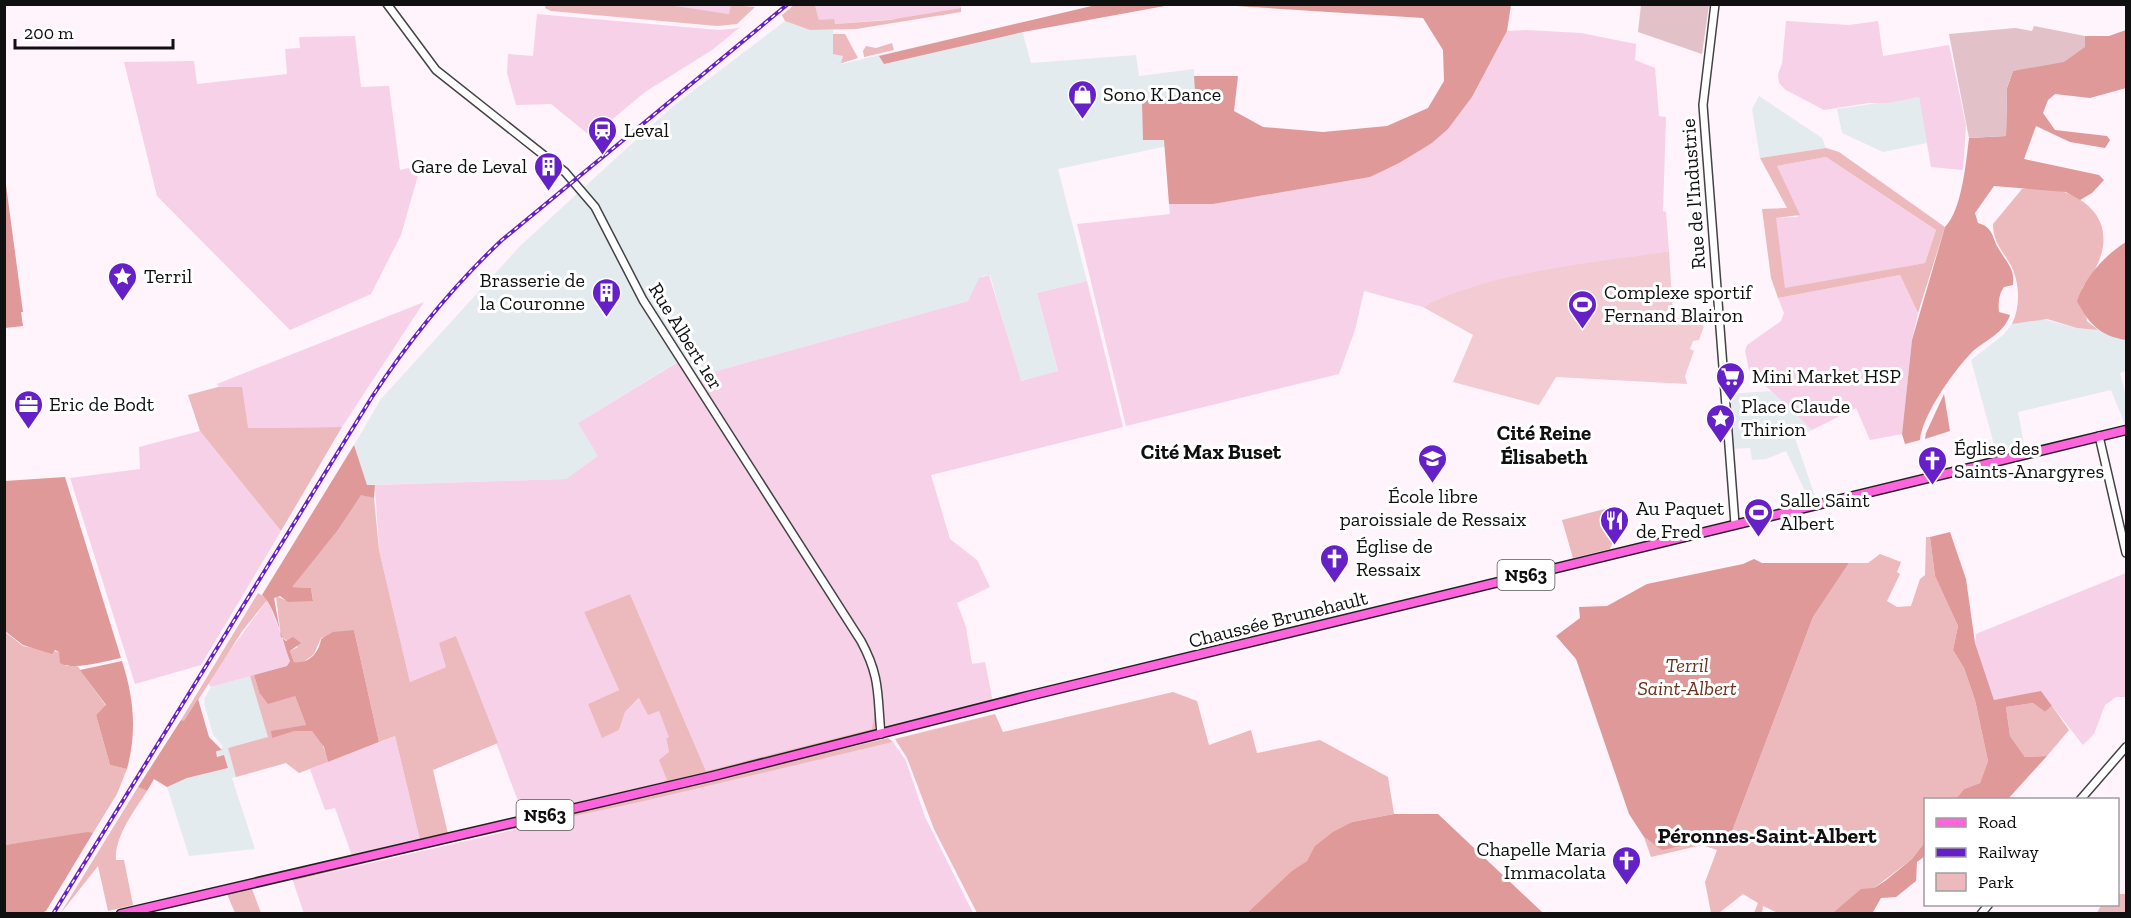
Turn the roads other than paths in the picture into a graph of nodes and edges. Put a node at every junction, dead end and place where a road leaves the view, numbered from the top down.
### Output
1 (387, 4) edge
2 (1715, 4) edge
3 (2127, 430) edge
4 (2099, 436) junction
5 (1735, 524) junction
6 (2127, 553) edge
7 (884, 734) junction
8 (2127, 747) edge
9 (2082, 798) edge
10 (121, 914) edge

1 - 7 street, Rue Albert 1er
2 - 5 street, Rue de l'Industrie
3 - 4 main road, Chaussée Brunehault / N563
4 - 5 main road, Chaussée Brunehault / N563
4 - 6 street
5 - 7 main road, Chaussée Brunehault / N563
7 - 10 main road, N563
8 - 9 street

